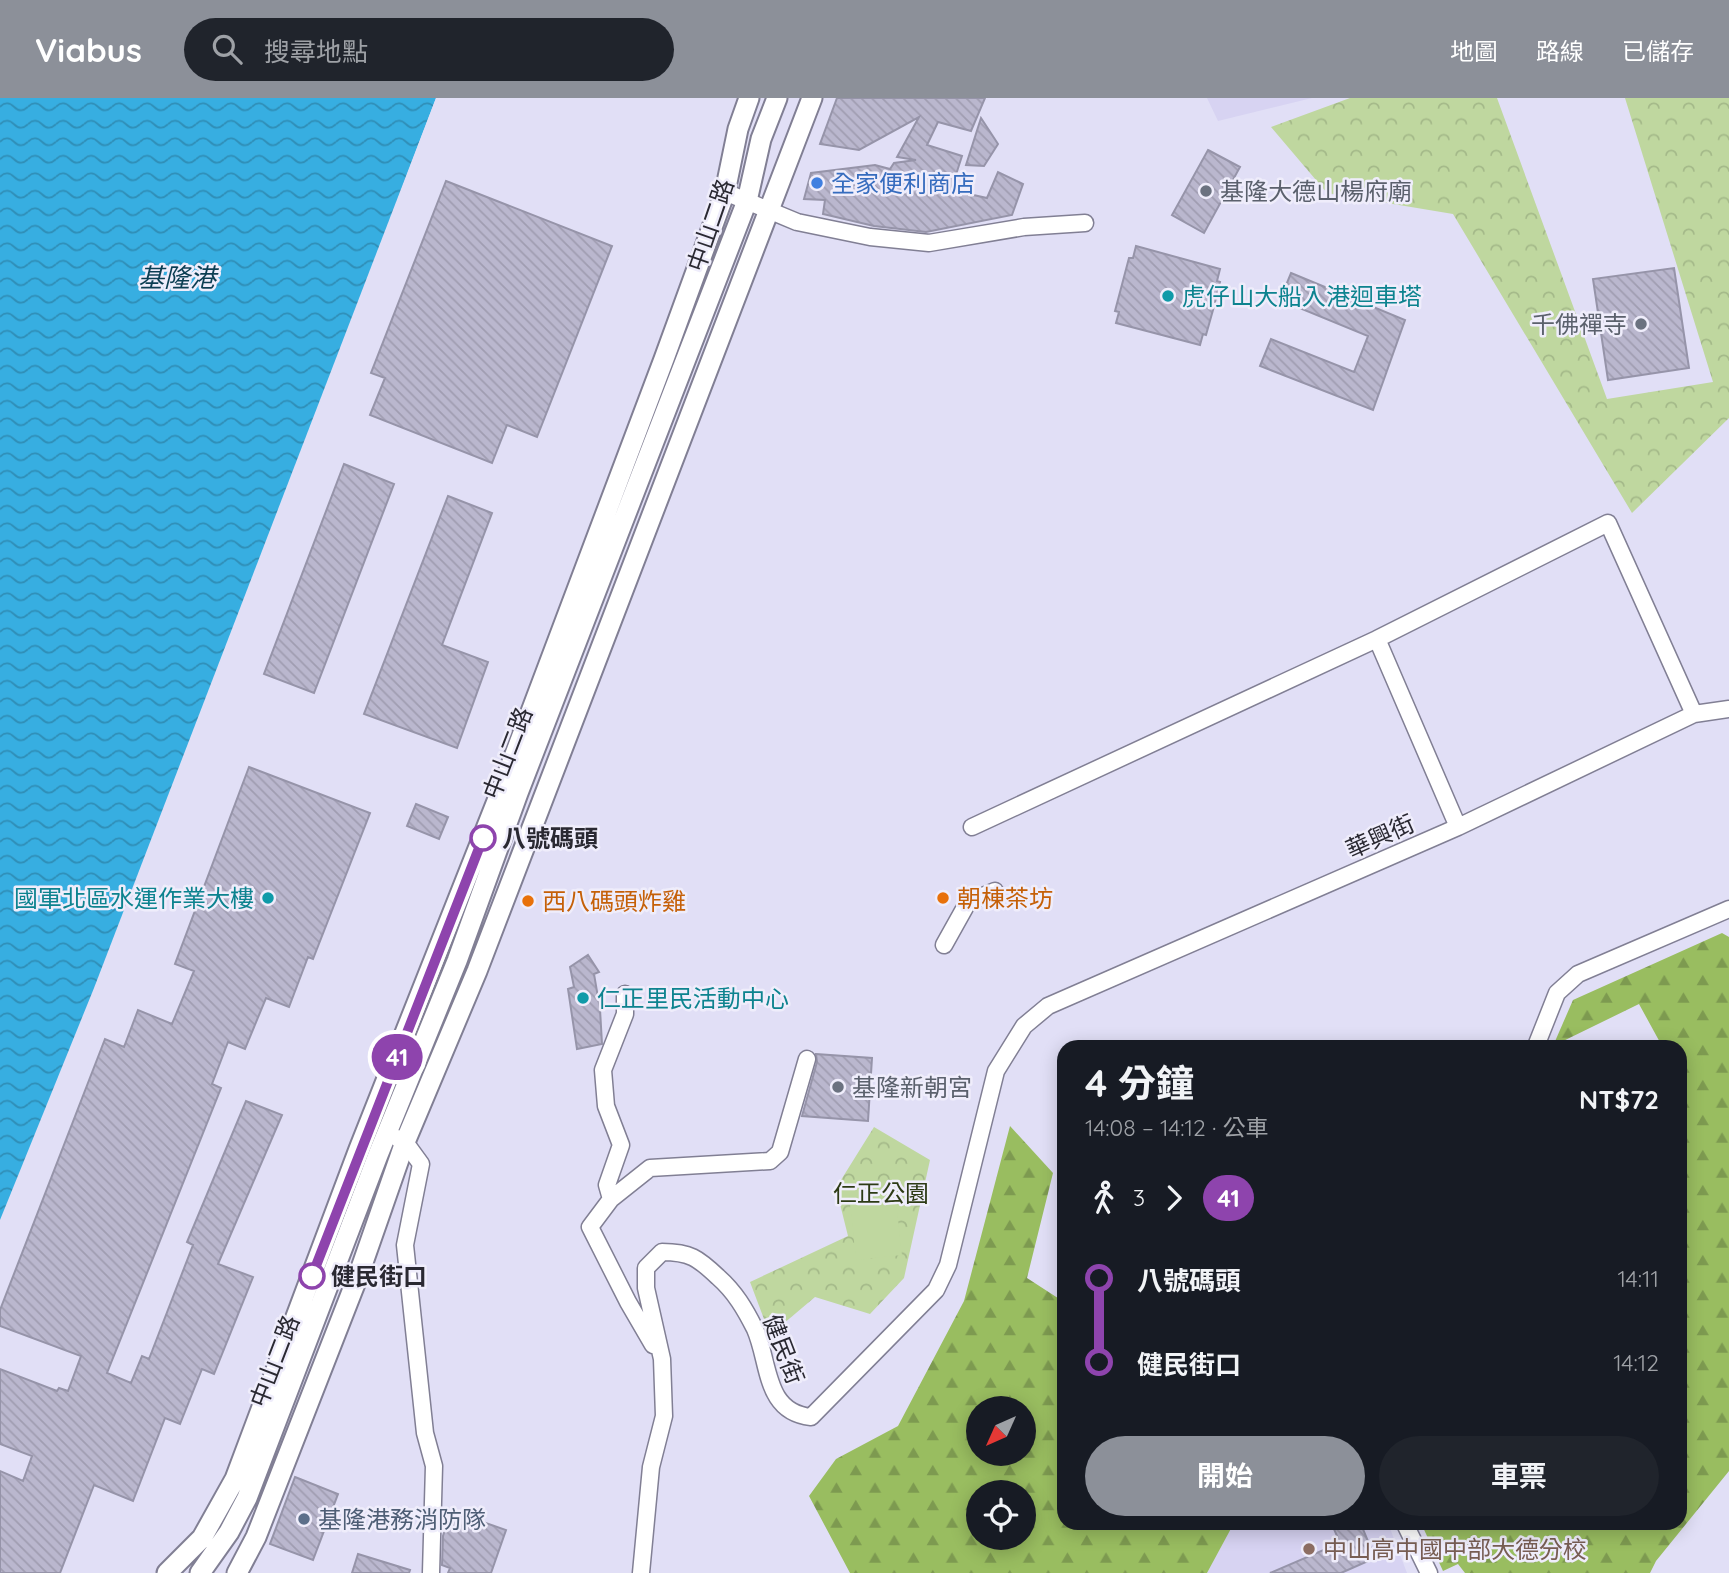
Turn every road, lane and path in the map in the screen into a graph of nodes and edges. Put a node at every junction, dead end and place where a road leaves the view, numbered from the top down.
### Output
1 (750, 98) edge
2 (777, 98) edge
3 (812, 98) edge
4 (725, 192) junction
5 (747, 201) junction
6 (768, 212) junction
7 (1085, 223) dead end
8 (1377, 639) junction
9 (1729, 709) edge
10 (1694, 714) junction
11 (972, 827) dead end
12 (1458, 827) junction
13 (995, 891) dead end
14 (1729, 909) edge
15 (944, 945) dead end
16 (625, 994) dead end
17 (1048, 1006) joint
18 (1538, 1040) edge
19 (807, 1059) dead end
20 (387, 1133) junction
21 (611, 1199) junction
22 (662, 1359) junction
23 (1408, 1530) edge
24 (167, 1573) edge
25 (200, 1573) edge
26 (237, 1573) edge
27 (431, 1573) edge
28 (641, 1573) edge
29 (1429, 1573) edge

1 - 4 street, 中山二路
2 - 5 street, 中山二路
3 - 6 street, 中山二路
4 - 5 street
4 - 20 street, 中山二路
5 - 6 street
5 - 20 street, 中山二路
6 - 7 street
6 - 20 street, 中山二路
8 - 10 street
8 - 11 street
8 - 12 street
9 - 10 street, 華興街
10 - 12 street, 華興街
12 - 17 street, 華興街
13 - 15 street
14 - 18 street
16 - 21 street
17 - 22 street, 健民街
19 - 21 street
20 - 24 street, 中山二路
20 - 25 street, 中山二路
20 - 26 street, 中山二路
20 - 27 street
21 - 22 street
22 - 28 street, 健民街
23 - 29 street

